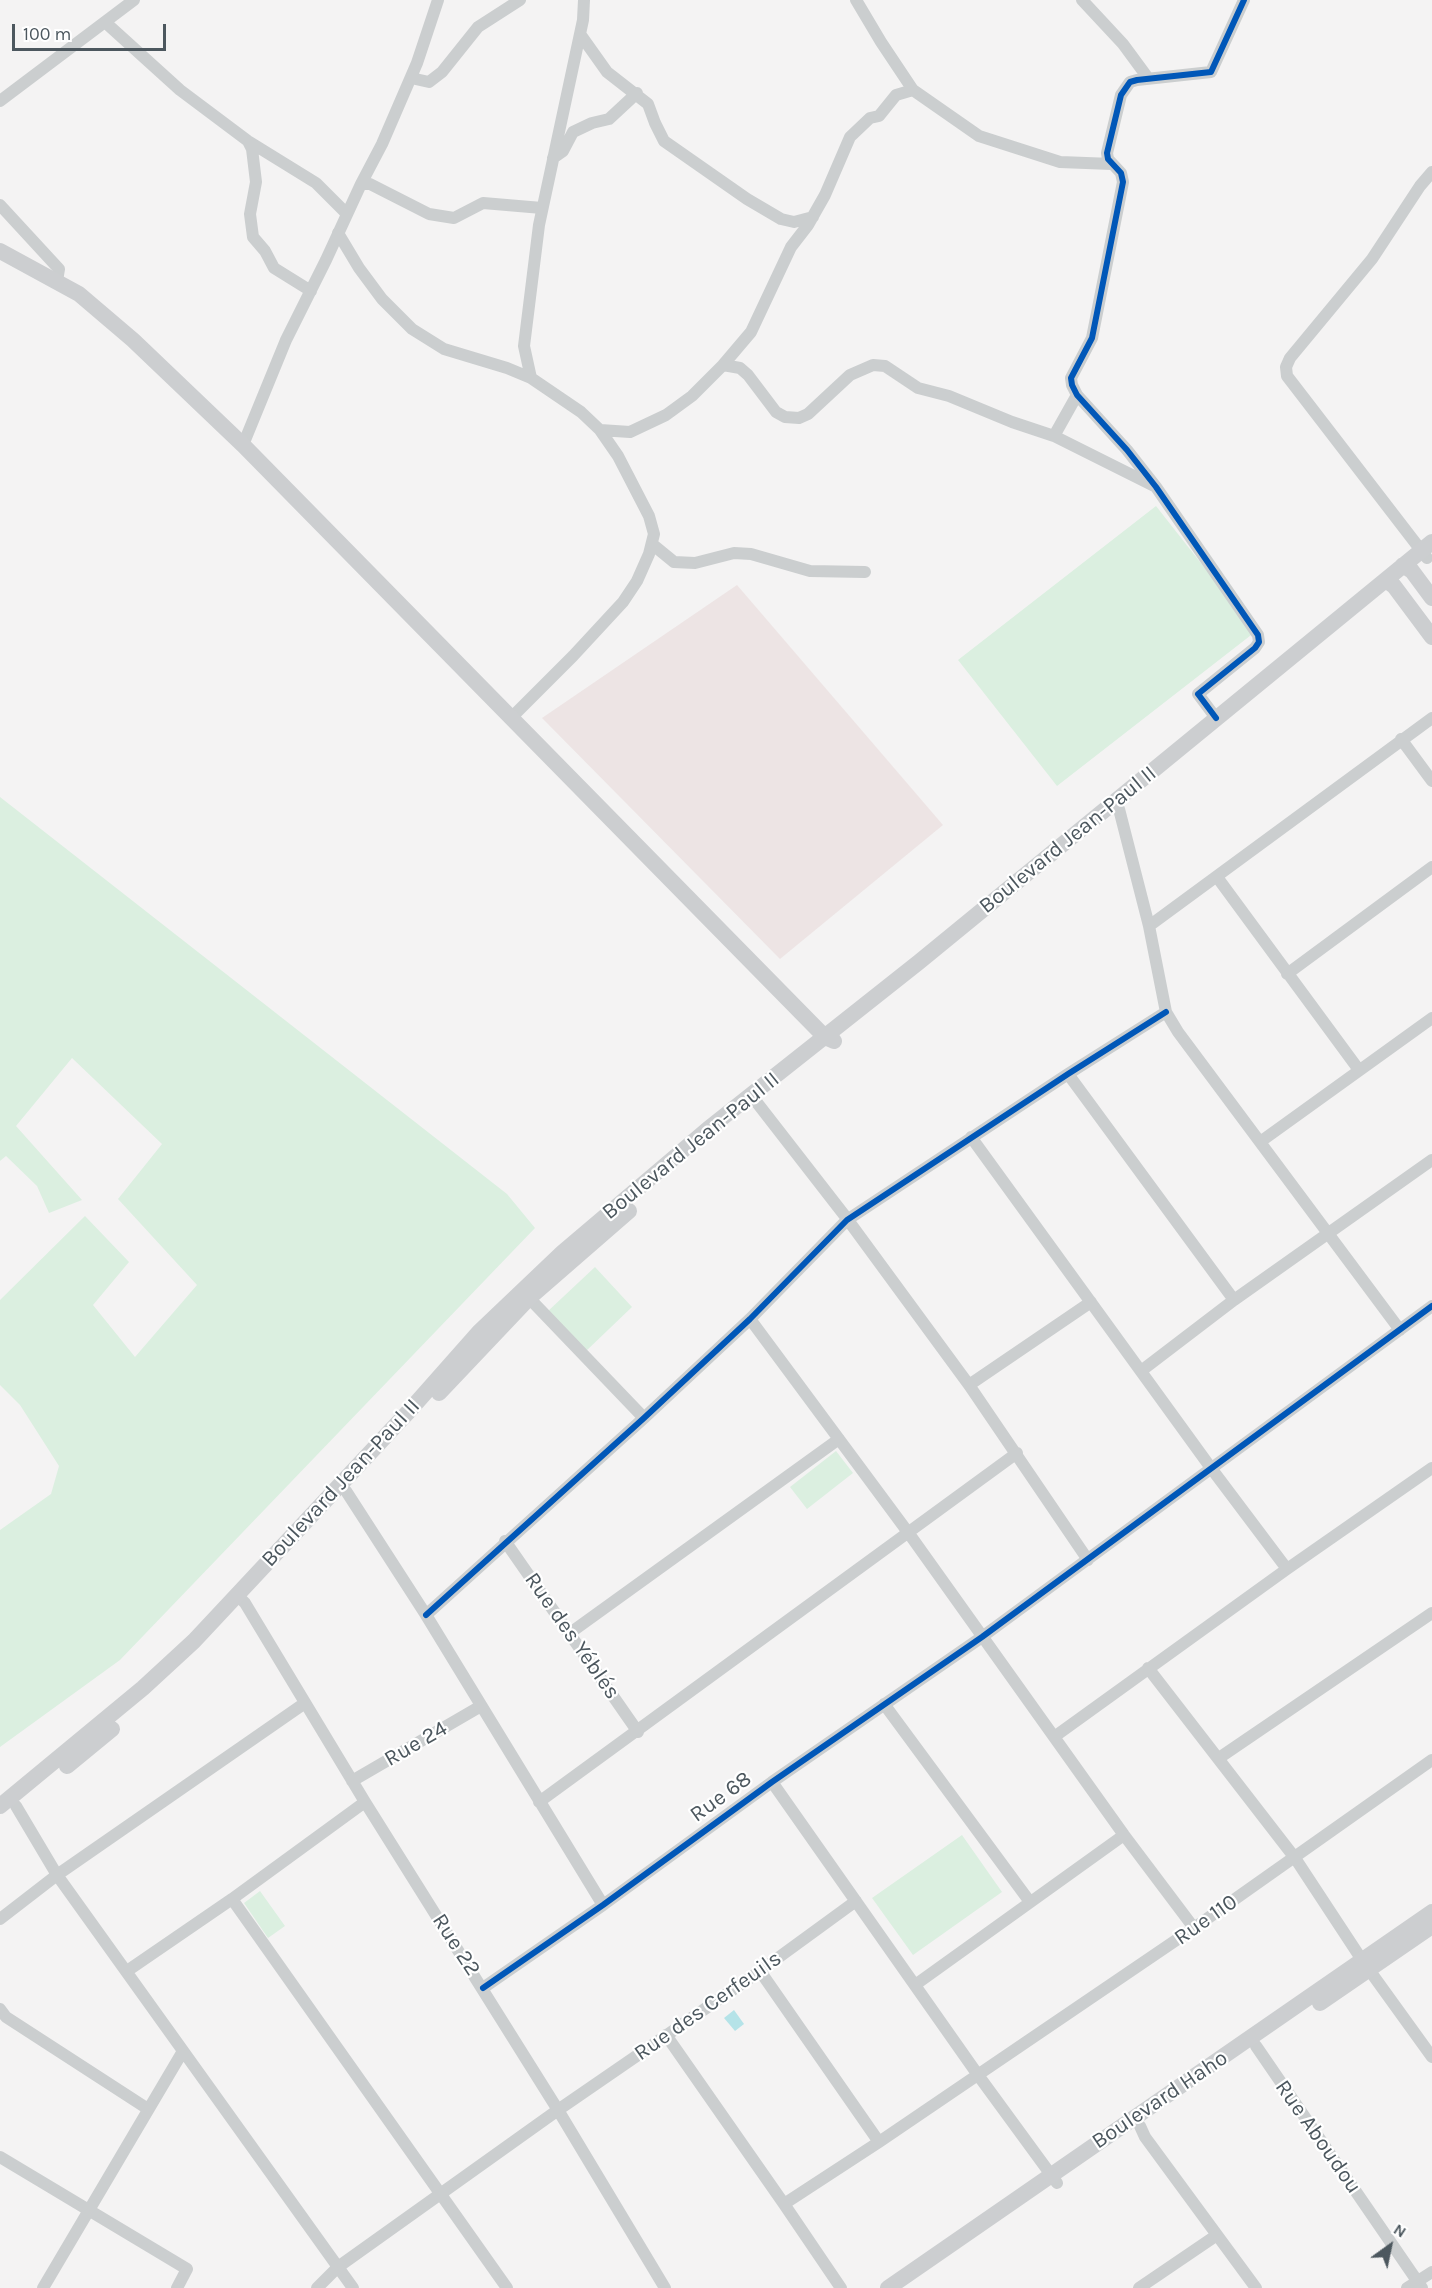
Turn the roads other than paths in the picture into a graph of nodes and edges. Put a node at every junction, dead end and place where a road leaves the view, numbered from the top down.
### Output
1 (135, 0) edge
2 (438, 0) edge
3 (520, 0) edge
4 (584, 0) edge
5 (856, 0) edge
6 (1082, 0) edge
7 (1244, 0) edge
8 (106, 23) junction
9 (580, 34) junction
10 (411, 78) junction
11 (1148, 78) junction
12 (913, 90) junction
13 (637, 93) junction
14 (0, 101) edge
15 (248, 141) junction
16 (553, 158) junction
17 (1112, 164) junction
18 (1432, 172) edge
19 (360, 184) junction
20 (0, 205) edge
21 (542, 208) junction
22 (346, 214) junction
23 (813, 217) junction
24 (338, 233) junction
25 (0, 251) edge
26 (57, 282) junction
27 (311, 291) junction
28 (723, 365) junction
29 (531, 378) junction
30 (1077, 395) junction
31 (600, 430) junction
32 (630, 432) junction
33 (1054, 436) junction
34 (243, 445) junction
35 (618, 456) junction
36 (1156, 487) junction
37 (651, 544) junction
38 (1428, 551) edge
39 (1408, 568) junction
40 (865, 572) dead end
41 (1390, 583) junction
42 (1432, 598) edge
43 (1432, 637) edge
44 (512, 717) junction
45 (1216, 718) junction
46 (1432, 718) edge
47 (1401, 739) junction
48 (1432, 781) edge
49 (1119, 809) junction
50 (1432, 867) edge
51 (1217, 877) junction
52 (1149, 926) junction
53 (1287, 974) junction
54 (1166, 1012) junction
55 (1432, 1018) edge
56 (829, 1039) junction
57 (1359, 1070) junction
58 (1068, 1074) junction
59 (754, 1098) junction
60 (971, 1137) junction
61 (1260, 1142) junction
62 (1432, 1160) edge
63 (847, 1220) junction
64 (1328, 1233) junction
65 (529, 1299) junction
66 (1234, 1300) junction
67 (1090, 1302) junction
68 (1432, 1306) edge
69 (750, 1319) junction
70 (1400, 1330) junction
71 (1141, 1371) junction
72 (969, 1385) junction
73 (644, 1418) junction
74 (839, 1439) junction
75 (1017, 1453) junction
76 (1211, 1468) junction
77 (1432, 1468) edge
78 (346, 1491) junction
79 (908, 1533) junction
80 (505, 1541) junction
81 (1088, 1560) junction
82 (1287, 1569) junction
83 (241, 1599) junction
84 (1432, 1612) edge
85 (426, 1615) junction
86 (570, 1633) junction
87 (982, 1637) junction
88 (1148, 1668) junction
89 (304, 1703) junction
90 (884, 1704) junction
91 (481, 1706) junction
92 (638, 1732) junction
93 (1054, 1737) junction
94 (1219, 1758) junction
95 (1432, 1760) edge
96 (352, 1781) junction
97 (772, 1782) junction
98 (364, 1802) junction
99 (539, 1802) junction
100 (8, 1806) edge
101 (0, 1818) edge
102 (1124, 1834) junction
103 (1295, 1858) junction
104 (57, 1875) junction
105 (232, 1899) junction
106 (856, 1901) junction
107 (1030, 1902) junction
108 (603, 1905) junction
109 (1432, 1912) edge
110 (0, 1919) edge
111 (1432, 1926) edge
112 (1194, 1928) junction
113 (1366, 1965) junction
114 (127, 1971) junction
115 (760, 1971) junction
116 (915, 1985) junction
117 (483, 1988) junction
118 (2, 2016) edge
119 (666, 2036) junction
120 (1256, 2046) junction
121 (183, 2051) junction
122 (1432, 2057) edge
123 (978, 2075) junction
124 (148, 2109) junction
125 (558, 2110) junction
126 (1140, 2126) junction
127 (879, 2142) junction
128 (0, 2157) edge
129 (1054, 2179) junction
130 (442, 2194) junction
131 (784, 2204) junction
132 (88, 2210) junction
133 (1217, 2235) junction
134 (338, 2267) junction
135 (1432, 2272) edge
136 (1416, 2286) edge
137 (43, 2288) edge
138 (177, 2288) edge
139 (317, 2288) edge
140 (353, 2288) edge
141 (507, 2288) edge
142 (665, 2288) edge
143 (841, 2288) edge
144 (888, 2288) edge
145 (907, 2288) edge
146 (1139, 2288) edge
147 (1257, 2288) edge

1 - 8 street
2 - 10 street
3 - 10 street
4 - 9 street
5 - 12 street
6 - 11 street
7 - 11 street
8 - 14 street
8 - 15 street
9 - 13 street
9 - 16 street
10 - 19 street
11 - 17 street
12 - 17 street
12 - 23 street
13 - 16 street
13 - 23 street
15 - 22 street
15 - 27 street
16 - 21 street
17 - 30 street
18 - 38 street
19 - 21 street
19 - 22 street
20 - 26 street
21 - 29 street
22 - 24 street
23 - 28 street
24 - 27 street
24 - 29 street
25 - 26 main road
26 - 34 main road
27 - 34 street
28 - 32 street
28 - 33 street
29 - 31 street
30 - 33 street
30 - 36 street
31 - 32 street
31 - 35 street
32 - 35 street
33 - 36 street
34 - 44 main road
35 - 37 street
36 - 45 street
37 - 40 street
37 - 44 street
38 - 39 main road, Boulevard Jean-Paul II
39 - 41 main road, Boulevard Jean-Paul II
39 - 42 main road
41 - 43 main road
41 - 45 main road, Boulevard Jean-Paul II
41 - 49 main road, Boulevard Jean-Paul II
44 - 56 main road
45 - 56 main road, Boulevard Jean-Paul II
46 - 47 street
47 - 48 street
47 - 51 street
49 - 52 street
49 - 56 main road, Boulevard Jean-Paul II
50 - 53 street
51 - 52 street
51 - 53 street
52 - 54 street
53 - 57 street
54 - 58 street
54 - 61 street
55 - 57 street
56 - 59 main road, Boulevard Jean-Paul II
57 - 61 street
58 - 60 street
58 - 66 street
59 - 63 street
59 - 65 main road, Boulevard Jean-Paul II
59 - 83 main road, Boulevard Jean-Paul II
60 - 63 street
60 - 67 street
61 - 64 street
62 - 64 street
63 - 69 street
63 - 72 street
64 - 66 street
64 - 70 street
65 - 73 street
65 - 78 main road, Boulevard Jean-Paul II
66 - 71 street
67 - 71 street
67 - 72 street
68 - 70 street, Rue 68
69 - 73 street
69 - 74 street
70 - 76 street, Rue 68
71 - 76 street
72 - 75 street
73 - 80 street
74 - 79 street
74 - 86 street
75 - 79 street
75 - 81 street
76 - 81 street, Rue 68
76 - 82 street
77 - 82 street
78 - 83 main road, Boulevard Jean-Paul II
78 - 85 street
79 - 87 street
79 - 92 street
80 - 85 street
80 - 86 street, Rue des Yéblés
81 - 87 street, Rue 68
82 - 88 street
83 - 89 street, Rue 22
83 - 100 main road, Boulevard Jean-Paul II
84 - 94 street
85 - 91 street
86 - 92 street, Rue des Yéblés
87 - 90 street, Rue 68
87 - 93 street
88 - 93 street
88 - 94 street
89 - 96 street, Rue 22
89 - 104 street
90 - 97 street, Rue 68
90 - 107 street
91 - 96 street, Rue 24
91 - 99 street
92 - 99 street
93 - 102 street
94 - 103 street
95 - 103 street, Rue 110
96 - 98 street, Rue 22
97 - 106 street
97 - 108 street, Rue 68
98 - 105 street
98 - 117 street, Rue 22
99 - 108 street
100 - 101 main road, Boulevard Jean-Paul II
100 - 104 street
102 - 107 street
102 - 112 street
103 - 112 street, Rue 110
103 - 113 street
104 - 110 street
104 - 114 street
105 - 114 street
105 - 130 street
106 - 115 street, Rue des Cerfeuils
106 - 116 street
107 - 116 street
108 - 117 street, Rue 68
109 - 113 main road, Boulevard Haho
111 - 113 main road, Boulevard Haho
112 - 123 street, Rue 110
113 - 120 main road, Boulevard Haho
113 - 122 street
113 - 129 main road, Boulevard Haho
114 - 121 street
115 - 119 street, Rue des Cerfeuils
115 - 127 street
116 - 123 street
117 - 125 street, Rue 22
118 - 124 street
119 - 125 street, Rue des Cerfeuils
119 - 131 street
120 - 126 main road, Boulevard Haho
120 - 136 street, Rue Aboudou
121 - 124 street
121 - 134 street
123 - 127 street, Rue 110
123 - 129 street
124 - 132 street
125 - 130 street, Rue des Cerfeuils
125 - 142 street, Rue 22
126 - 129 main road, Boulevard Haho
126 - 133 street
127 - 131 street, Rue 110
128 - 132 street
129 - 144 main road, Boulevard Haho
129 - 145 main road, Boulevard Haho
130 - 134 street, Rue des Cerfeuils
130 - 141 street
131 - 143 street
132 - 137 street
132 - 138 street
133 - 146 street
133 - 147 street
134 - 139 street, Rue des Cerfeuils
134 - 140 street
135 - 136 street

